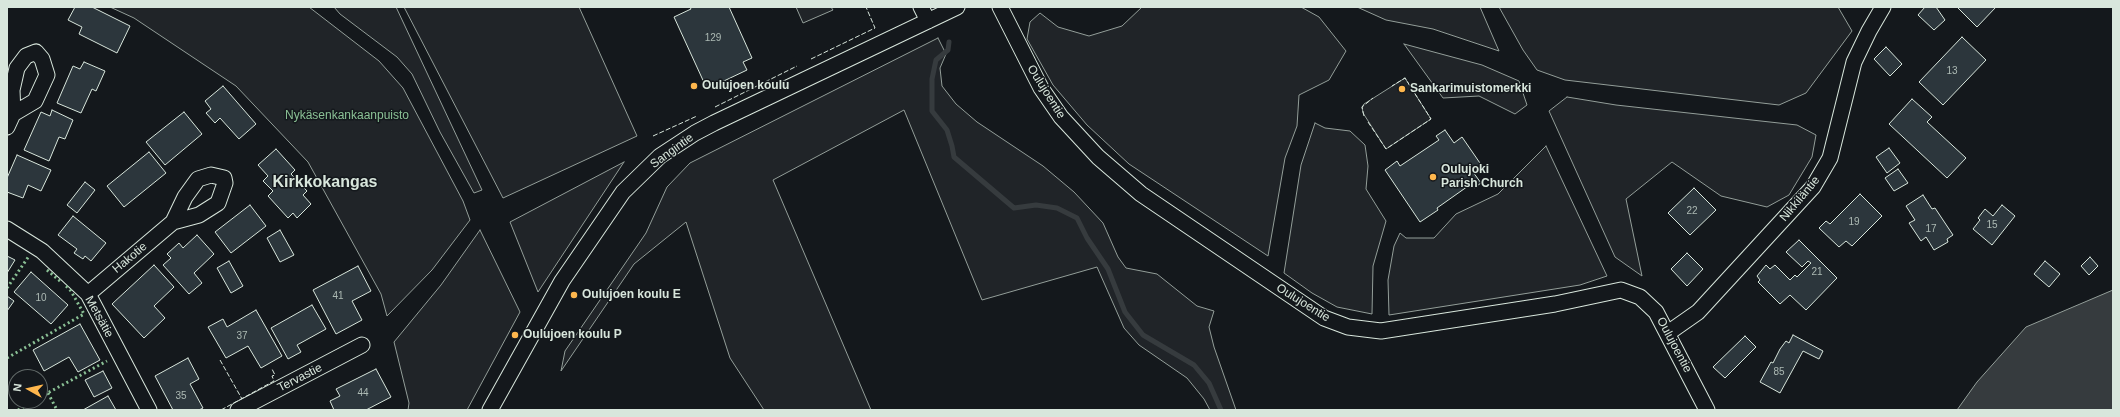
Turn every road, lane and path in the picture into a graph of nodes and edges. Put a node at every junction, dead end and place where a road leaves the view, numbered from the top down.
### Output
1 (957, 7) edge
2 (1000, 7) edge
3 (1883, 7) edge
4 (925, 14) edge
5 (173, 222) dead end
6 (7, 228) edge
7 (88, 294) junction
8 (1668, 334) junction
9 (362, 346) dead end
10 (149, 410) edge
11 (238, 410) edge
12 (490, 410) edge
13 (1707, 410) edge

1 - 4 street, Sangintie
2 - 8 street, Oulujoentie
3 - 8 street, Nikkiläntie
4 - 12 street, Sangintie
5 - 7 street, Hakotie
6 - 7 street, Metsätie
7 - 10 street, Metsätie
8 - 13 street, Oulujoentie
9 - 11 street, Tervastie

